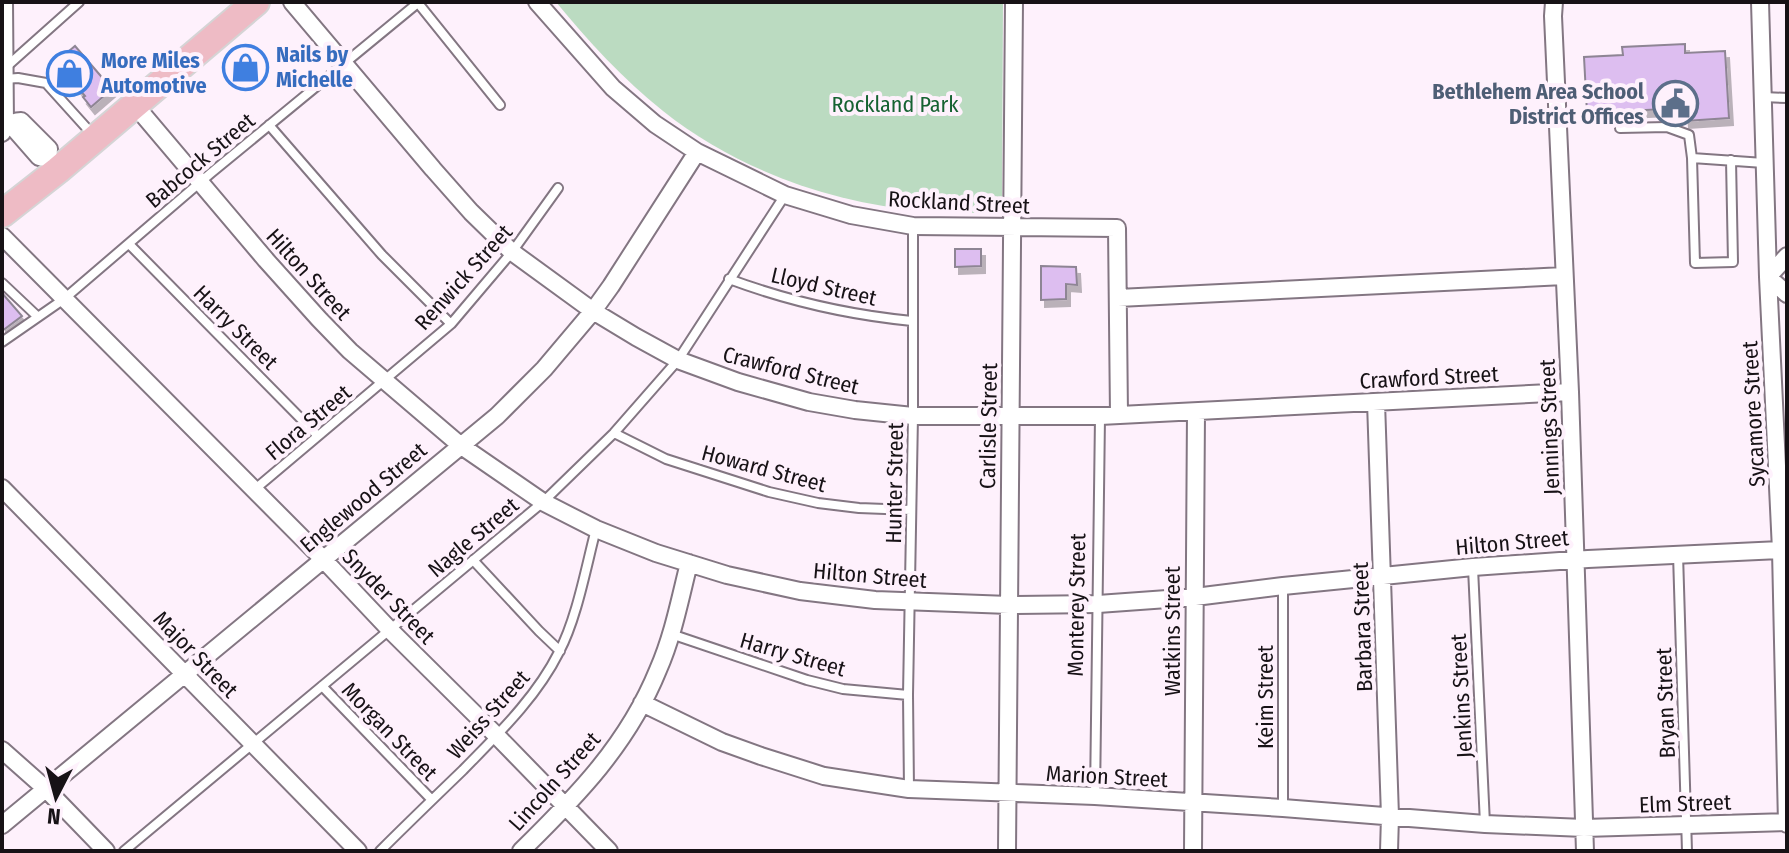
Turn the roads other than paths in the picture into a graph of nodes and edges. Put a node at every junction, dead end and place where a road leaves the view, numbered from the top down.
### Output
1 (4, 2) edge
2 (79, 2) edge
3 (256, 2) edge
4 (292, 2) edge
5 (537, 2) edge
6 (1014, 2) edge
7 (1554, 2) edge
8 (1760, 2) edge
9 (419, 3) edge
10 (3, 21) edge
11 (344, 64) junction
12 (4, 74) edge
13 (1763, 97) junction
14 (1787, 98) edge
15 (134, 104) junction
16 (500, 105) dead end
17 (269, 125) junction
18 (5, 127) edge
19 (1620, 128) dead end
20 (96, 137) junction
21 (697, 152) junction
22 (1692, 158) junction
23 (1731, 160) junction
24 (1765, 163) junction
25 (53, 164) junction
26 (200, 182) junction
27 (558, 188) dead end
28 (785, 195) junction
29 (2, 214) edge
30 (913, 226) junction
31 (1012, 228) junction
32 (2, 236) edge
33 (129, 244) junction
34 (512, 252) junction
35 (1787, 256) edge
36 (1564, 276) junction
37 (1768, 277) junction
38 (729, 279) junction
39 (2, 283) edge
40 (1787, 294) edge
41 (1118, 298) junction
42 (64, 299) junction
43 (593, 311) junction
44 (38, 317) junction
45 (912, 321) junction
46 (451, 324) junction
47 (2, 342) edge
48 (678, 360) junction
49 (385, 381) junction
50 (1570, 392) junction
51 (1376, 402) junction
52 (1196, 412) junction
53 (1119, 415) junction
54 (913, 416) junction
55 (1100, 416) junction
56 (1010, 417) junction
57 (614, 433) junction
58 (318, 436) junction
59 (460, 445) junction
60 (2, 488) edge
61 (254, 490) junction
62 (543, 502) junction
63 (911, 510) junction
64 (596, 529) junction
65 (1784, 547) edge
66 (1678, 554) junction
67 (323, 559) junction
68 (1576, 559) junction
69 (473, 560) junction
70 (689, 563) junction
71 (1473, 567) junction
72 (1382, 577) junction
73 (1283, 586) junction
74 (1195, 597) junction
75 (910, 602) junction
76 (1098, 604) junction
77 (1009, 605) junction
78 (390, 630) junction
79 (671, 634) junction
80 (560, 651) junction
81 (184, 674) junction
82 (322, 686) junction
83 (908, 695) junction
84 (1786, 697) edge
85 (642, 703) junction
86 (497, 736) junction
87 (252, 744) junction
88 (2, 750) edge
89 (46, 789) junction
90 (909, 789) junction
91 (1007, 794) junction
92 (1095, 796) junction
93 (432, 800) junction
94 (1193, 802) junction
95 (566, 807) junction
96 (1283, 808) junction
97 (1390, 816) junction
98 (1787, 823) edge
99 (1485, 824) junction
100 (2, 825) edge
101 (1686, 825) junction
102 (1584, 828) junction
103 (106, 851) edge
104 (124, 851) edge
105 (358, 851) edge
106 (380, 851) edge
107 (521, 851) edge
108 (609, 851) edge
109 (1007, 851) edge
110 (1193, 851) edge
111 (1389, 851) edge
112 (1585, 851) edge
113 (1687, 851) edge

1 - 10 street
2 - 12 lane
3 - 15 main road
4 - 11 street, Crawford Street
5 - 21 street, Rockland Street
6 - 31 street, Carlisle Street
7 - 36 street, Jennings Street
8 - 13 street, Sycamore Street
9 - 11 lane, Babcock Street
9 - 16 lane
10 - 12 street
11 - 17 lane, Babcock Street
11 - 34 street, Crawford Street
12 - 18 street
12 - 20 lane
13 - 14 lane
13 - 24 street, Sycamore Street
15 - 20 main road
15 - 26 street, Hilton Street
17 - 26 lane, Babcock Street
17 - 46 lane
18 - 25 street
19 - 22 lane
20 - 25 main road
21 - 28 street, Rockland Street
21 - 43 street, Englewood Street
22 - 23 lane
22 - 23 lane
23 - 24 lane
24 - 37 street, Sycamore Street
25 - 29 main road
26 - 33 lane, Babcock Street
26 - 49 street, Hilton Street
27 - 34 lane, Renwick Street
28 - 30 street, Rockland Street
28 - 38 lane, Nagle Street
30 - 31 street, Rockland Street
30 - 45 lane, Hunter Street
31 - 41 street, Rockland Street
31 - 56 street, Carlisle Street
32 - 42 street, Snyder Street
33 - 42 lane, Babcock Street
33 - 58 lane, Harry Street
34 - 43 street, Crawford Street
34 - 46 lane, Renwick Street
35 - 37 street
36 - 41 street
36 - 50 street, Jennings Street
37 - 40 street
37 - 65 street, Sycamore Street
38 - 45 lane, Lloyd Street
38 - 48 lane, Nagle Street
39 - 44 lane
41 - 53 street
42 - 44 lane, Babcock Street
42 - 61 street, Snyder Street
43 - 48 street, Crawford Street
43 - 59 street, Englewood Street
44 - 47 lane, Babcock Street
45 - 54 lane, Hunter Street
46 - 49 lane, Renwick Street
48 - 54 street, Crawford Street
48 - 57 lane, Nagle Street
49 - 58 lane, Flora Street
49 - 59 street, Hilton Street
50 - 51 street, Crawford Street
50 - 68 street, Jennings Street
51 - 52 street, Crawford Street
51 - 72 street, Barbara Street
52 - 53 street, Crawford Street
52 - 74 street, Watkins Street
53 - 55 street, Crawford Street
54 - 56 street, Crawford Street
54 - 63 lane, Hunter Street
55 - 56 street, Crawford Street
55 - 76 lane, Monterey Street
56 - 77 street, Carlisle Street
57 - 62 lane, Nagle Street
57 - 63 lane, Howard Street
58 - 61 lane, Flora Street
59 - 62 street, Hilton Street
59 - 67 street, Englewood Street
60 - 81 street, Major Street
61 - 67 street, Snyder Street
62 - 64 street, Hilton Street
62 - 69 lane, Nagle Street
63 - 75 lane, Hunter Street
64 - 70 street, Hilton Street
64 - 80 lane, Weiss Street
65 - 66 street, Hilton Street
65 - 84 street, Sycamore Street
66 - 68 street, Hilton Street
66 - 101 lane, Bryan Street
67 - 78 street, Snyder Street
67 - 81 street, Englewood Street
68 - 71 street, Hilton Street
68 - 102 street, Jennings Street
69 - 78 lane, Nagle Street
69 - 80 lane
70 - 75 street, Hilton Street
70 - 79 street, Lincoln Street
71 - 72 street, Hilton Street
71 - 99 lane, Jenkins Street
72 - 73 street, Hilton Street
72 - 97 street, Barbara Street
73 - 74 street, Hilton Street
73 - 96 lane, Keim Street
74 - 76 street, Hilton Street
74 - 94 street, Watkins Street
75 - 77 street, Hilton Street
75 - 83 lane, Hunter Street
76 - 77 street, Hilton Street
76 - 92 lane, Monterey Street
77 - 91 street, Carlisle Street
78 - 82 lane, Nagle Street
78 - 86 street, Snyder Street
79 - 83 lane, Harry Street
79 - 85 street, Lincoln Street
80 - 86 lane, Weiss Street
81 - 87 street, Major Street
81 - 89 street, Englewood Street
82 - 87 lane, Nagle Street
82 - 93 lane, Morgan Street
83 - 90 lane, Hunter Street
84 - 98 street, Sycamore Street
85 - 90 street, Marion Street
85 - 95 street, Lincoln Street
86 - 93 lane, Weiss Street
86 - 95 street, Snyder Street
87 - 104 lane, Nagle Street
87 - 105 street, Major Street
88 - 89 street
89 - 100 street, Englewood Street
89 - 103 street
90 - 91 street, Marion Street
91 - 92 street, Marion Street
91 - 109 street, Carlisle Street
92 - 94 street, Marion Street
93 - 106 lane, Weiss Street
94 - 96 street, Marion Street
94 - 110 street, Watkins Street
95 - 107 street, Lincoln Street
95 - 108 street, Snyder Street
96 - 97 street, Marion Street
97 - 99 street, Marion Street
97 - 111 street, Barbara Street
98 - 101 street, Elm Street
99 - 102 street, Marion Street
101 - 102 street, Elm Street
101 - 113 lane, Bryan Street
102 - 112 street, Jennings Street

